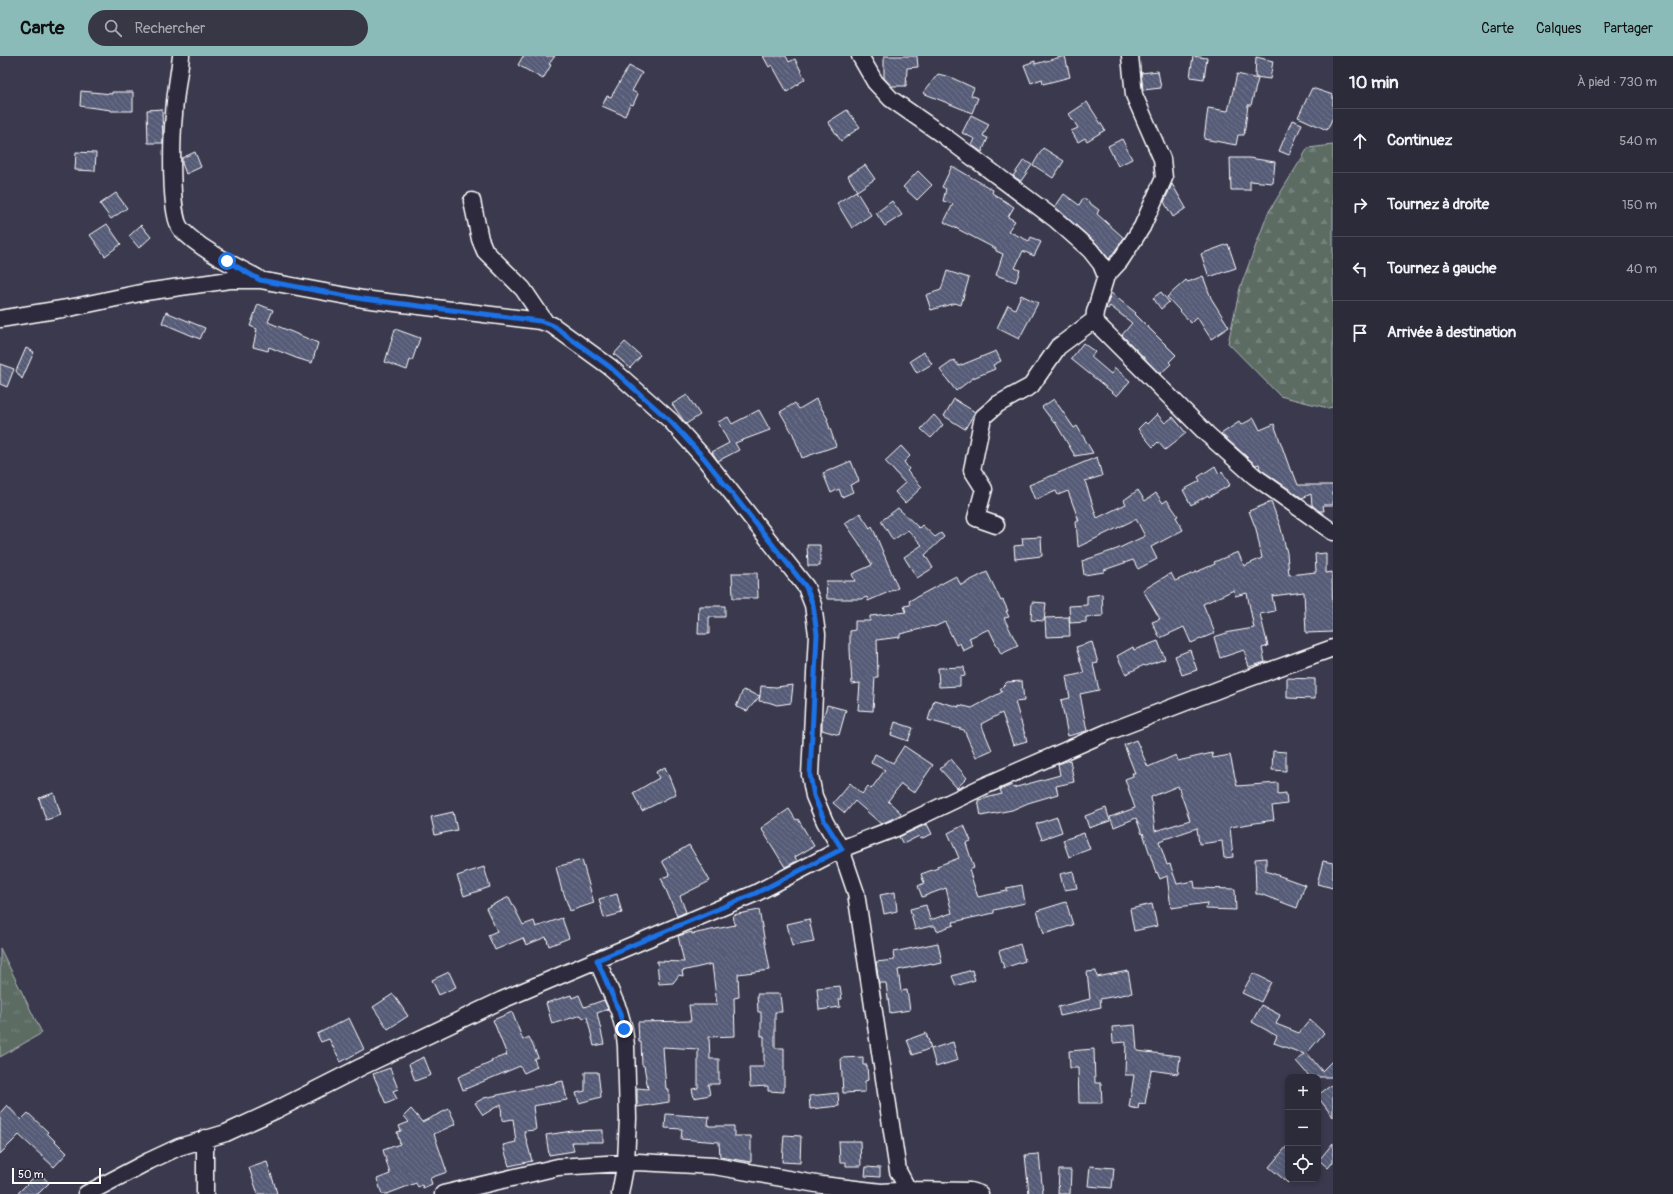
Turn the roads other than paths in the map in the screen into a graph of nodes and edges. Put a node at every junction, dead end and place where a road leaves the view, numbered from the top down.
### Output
1 (181, 56) edge
2 (860, 56) edge
3 (1130, 56) edge
4 (472, 201) dead end
5 (1106, 276) junction
6 (260, 280) junction
7 (0, 319) edge
8 (1094, 320) junction
9 (546, 323) junction
10 (996, 525) dead end
11 (1333, 532) edge
12 (1333, 648) edge
13 (842, 849) junction
14 (597, 960) junction
15 (205, 1138) junction
16 (626, 1162) junction
17 (913, 1190) junction
18 (86, 1194) edge
19 (205, 1194) edge
20 (443, 1194) edge
21 (620, 1194) edge
22 (980, 1194) edge

1 - 6 street
2 - 5 street
3 - 5 street
4 - 9 street
5 - 8 street
6 - 7 street
6 - 9 street
8 - 10 street
8 - 11 street
9 - 13 street
12 - 13 street
13 - 14 street
13 - 17 street
14 - 15 street
14 - 16 street
15 - 18 street
15 - 19 street
16 - 17 street
16 - 20 street
16 - 21 street
17 - 22 street

